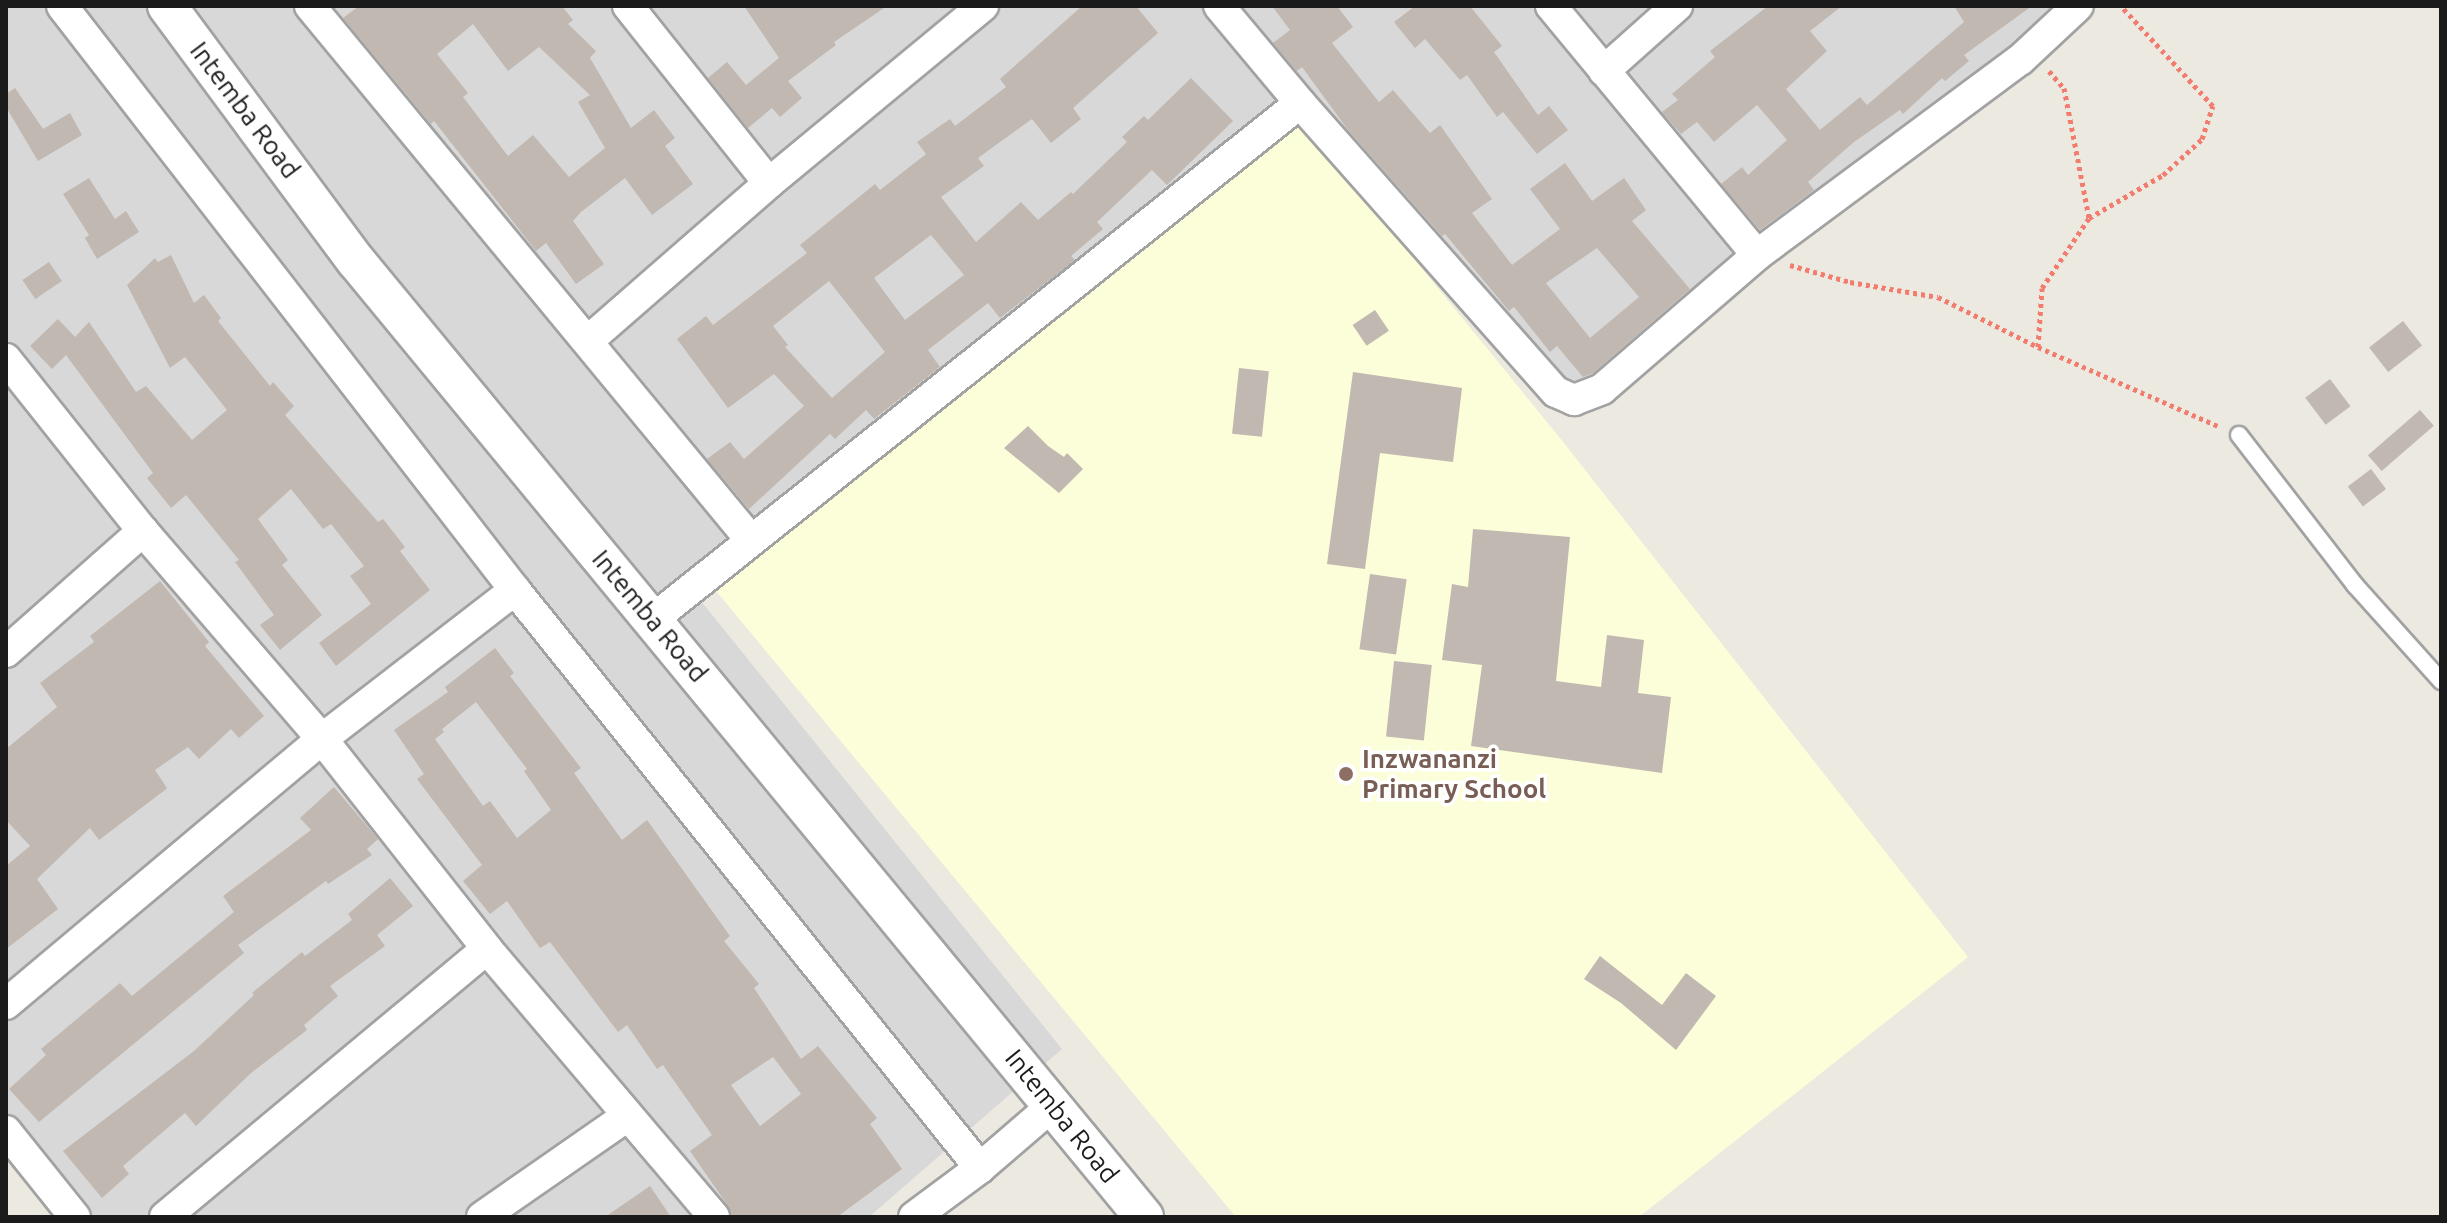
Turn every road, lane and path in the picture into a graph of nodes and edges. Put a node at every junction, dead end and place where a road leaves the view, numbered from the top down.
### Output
1 (62, 6) edge
2 (167, 6) edge
3 (310, 6) edge
4 (628, 6) edge
5 (983, 6) edge
6 (1219, 6) edge
7 (1551, 6) edge
8 (1677, 6) edge
9 (2078, 6) edge
10 (2121, 6) edge
11 (2020, 60) junction
12 (1604, 71) junction
13 (1300, 103) junction
14 (769, 183) junction
15 (2089, 218) junction
16 (1757, 255) junction
17 (589, 340) junction
18 (2038, 347) junction
19 (6, 359) edge
20 (16, 394) edge
21 (2239, 435) joint
22 (143, 531) junction
23 (750, 539) junction
24 (515, 590) junction
25 (652, 620) junction
26 (6, 652) edge
27 (2441, 681) edge
28 (322, 739) junction
29 (487, 949) junction
30 (6, 1004) edge
31 (1053, 1105) junction
32 (626, 1117) junction
33 (6, 1131) edge
34 (980, 1168) junction
35 (75, 1217) edge
36 (165, 1217) edge
37 (482, 1217) edge
38 (714, 1217) edge
39 (914, 1217) edge
40 (1144, 1217) edge

1 - 24 street
2 - 25 street, Intemba Road
3 - 17 street
4 - 14 street
5 - 14 street
6 - 13 street
7 - 12 street
8 - 12 street
9 - 11 street
10 - 15 path
11 - 15 path
11 - 16 street
12 - 16 street
13 - 16 street
13 - 23 street
14 - 17 street
15 - 18 path
16 - 18 path
17 - 23 street
18 - 21 path
19 - 20 street
20 - 22 street
21 - 27 lane
22 - 26 street
22 - 28 street
23 - 25 street
24 - 28 street
24 - 34 street
25 - 31 street, Intemba Road
28 - 29 street
28 - 30 street
29 - 32 street
29 - 36 street
31 - 34 street
31 - 40 street, Intemba Road
32 - 37 street
32 - 38 street
33 - 35 street
34 - 39 street

